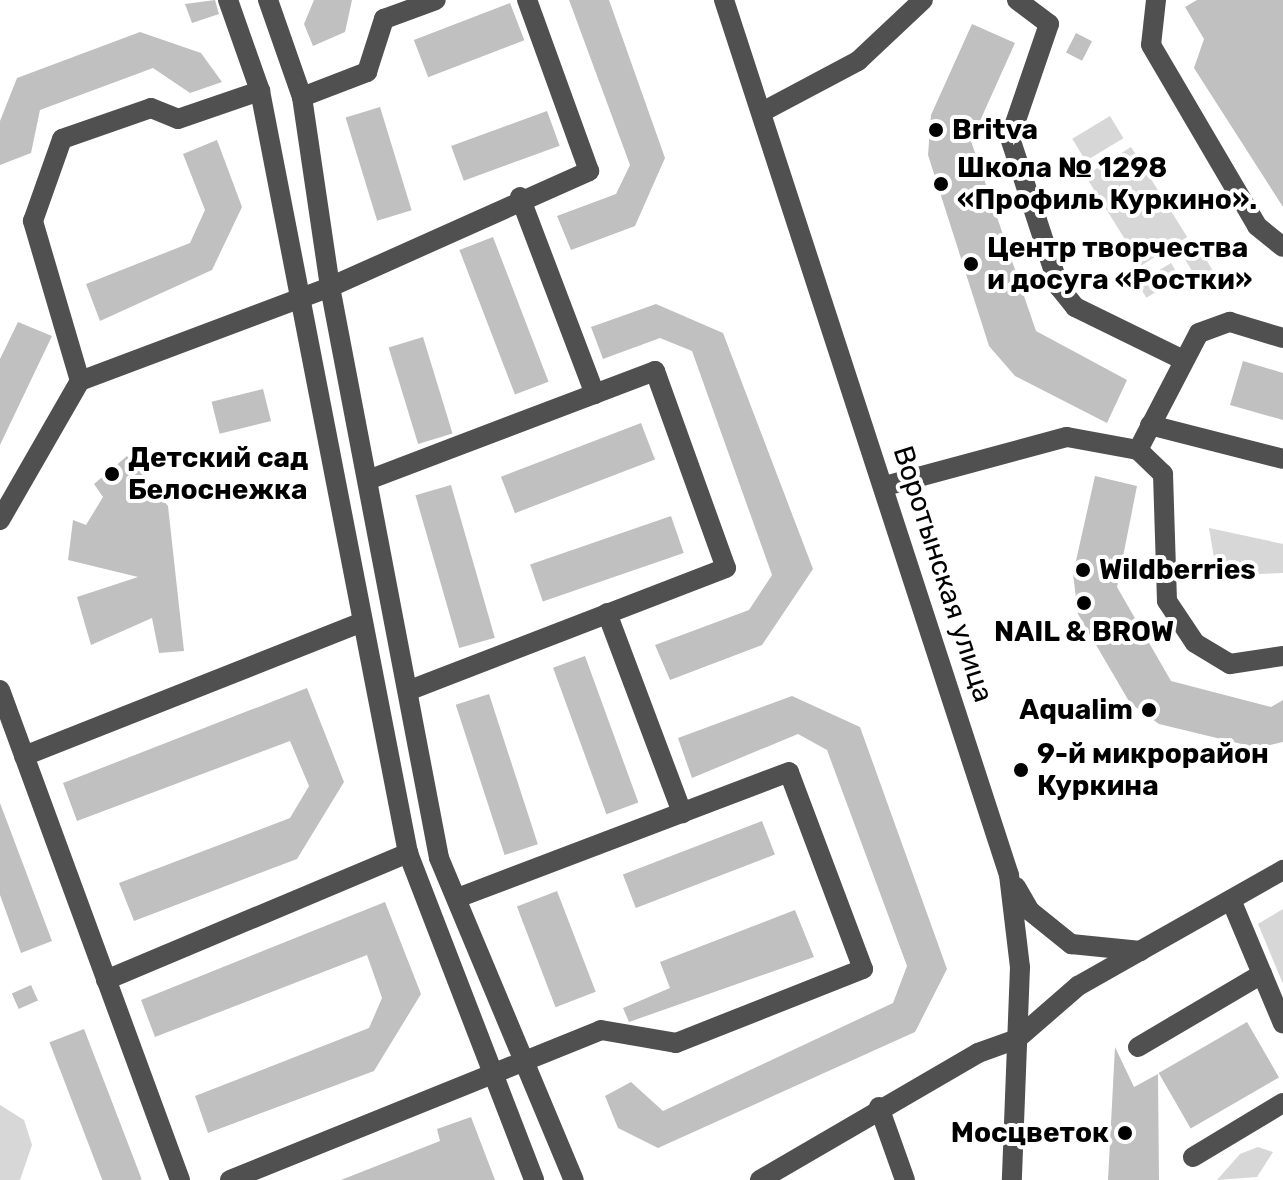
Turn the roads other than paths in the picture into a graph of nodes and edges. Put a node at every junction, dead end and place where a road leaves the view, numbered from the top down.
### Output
1 (228, 0) edge
2 (268, 0) edge
3 (436, 0) edge
4 (527, 0) edge
5 (724, 0) edge
6 (923, 0) edge
7 (1017, 0) edge
8 (1156, 0) edge
9 (260, 91) junction
10 (302, 97) junction
11 (762, 112) junction
12 (520, 197) junction
13 (1283, 247) edge
14 (330, 287) junction
15 (299, 298) junction
16 (1283, 338) edge
17 (1183, 360) junction
18 (80, 381) junction
19 (595, 394) junction
20 (1150, 425) junction
21 (1138, 450) junction
22 (1283, 459) edge
23 (368, 480) junction
24 (885, 486) junction
25 (0, 520) edge
26 (607, 613) junction
27 (362, 622) junction
28 (1283, 656) edge
29 (412, 689) junction
30 (0, 690) edge
31 (24, 756) junction
32 (682, 813) junction
33 (408, 853) junction
34 (1283, 870) edge
35 (1009, 875) junction
36 (460, 897) junction
37 (1231, 900) junction
38 (1145, 951) junction
39 (1262, 974) junction
40 (106, 980) junction
41 (1283, 1024) edge
42 (1017, 1039) junction
43 (1138, 1047) dead end
44 (523, 1063) junction
45 (492, 1076) junction
46 (1283, 1103) edge
47 (879, 1107) junction
48 (1193, 1157) dead end
49 (180, 1180) edge
50 (230, 1180) edge
51 (534, 1180) edge
52 (574, 1180) edge
53 (760, 1180) edge
54 (905, 1180) edge
55 (1012, 1180) edge

1 - 9 street
2 - 10 street
3 - 10 street
4 - 12 street
5 - 11 street, Воротынская улица
6 - 11 street
7 - 17 street
8 - 13 street
9 - 15 street
9 - 18 street
10 - 14 street
11 - 24 street, Воротынская улица
12 - 14 street
12 - 19 street
14 - 15 street
14 - 23 street
15 - 18 street
15 - 27 street
16 - 17 street
17 - 20 street
18 - 25 street
19 - 23 street
19 - 26 street
20 - 21 street
20 - 22 street
21 - 24 street
21 - 28 street
23 - 29 street
24 - 35 street, Воротынская улица
26 - 29 street
26 - 32 street
27 - 31 street
27 - 33 street
29 - 36 street
30 - 31 street
31 - 40 street
32 - 36 street
32 - 44 street
33 - 40 street
33 - 45 street
34 - 37 street
35 - 38 street
35 - 42 street, Воротынская улица
36 - 44 street
37 - 38 street
37 - 39 street
38 - 42 street
39 - 41 street
39 - 43 street
40 - 49 street
42 - 47 street
42 - 55 street, Воротынская улица
44 - 45 street
44 - 52 street
45 - 50 street
45 - 51 street
46 - 48 street
47 - 53 street
47 - 54 street

